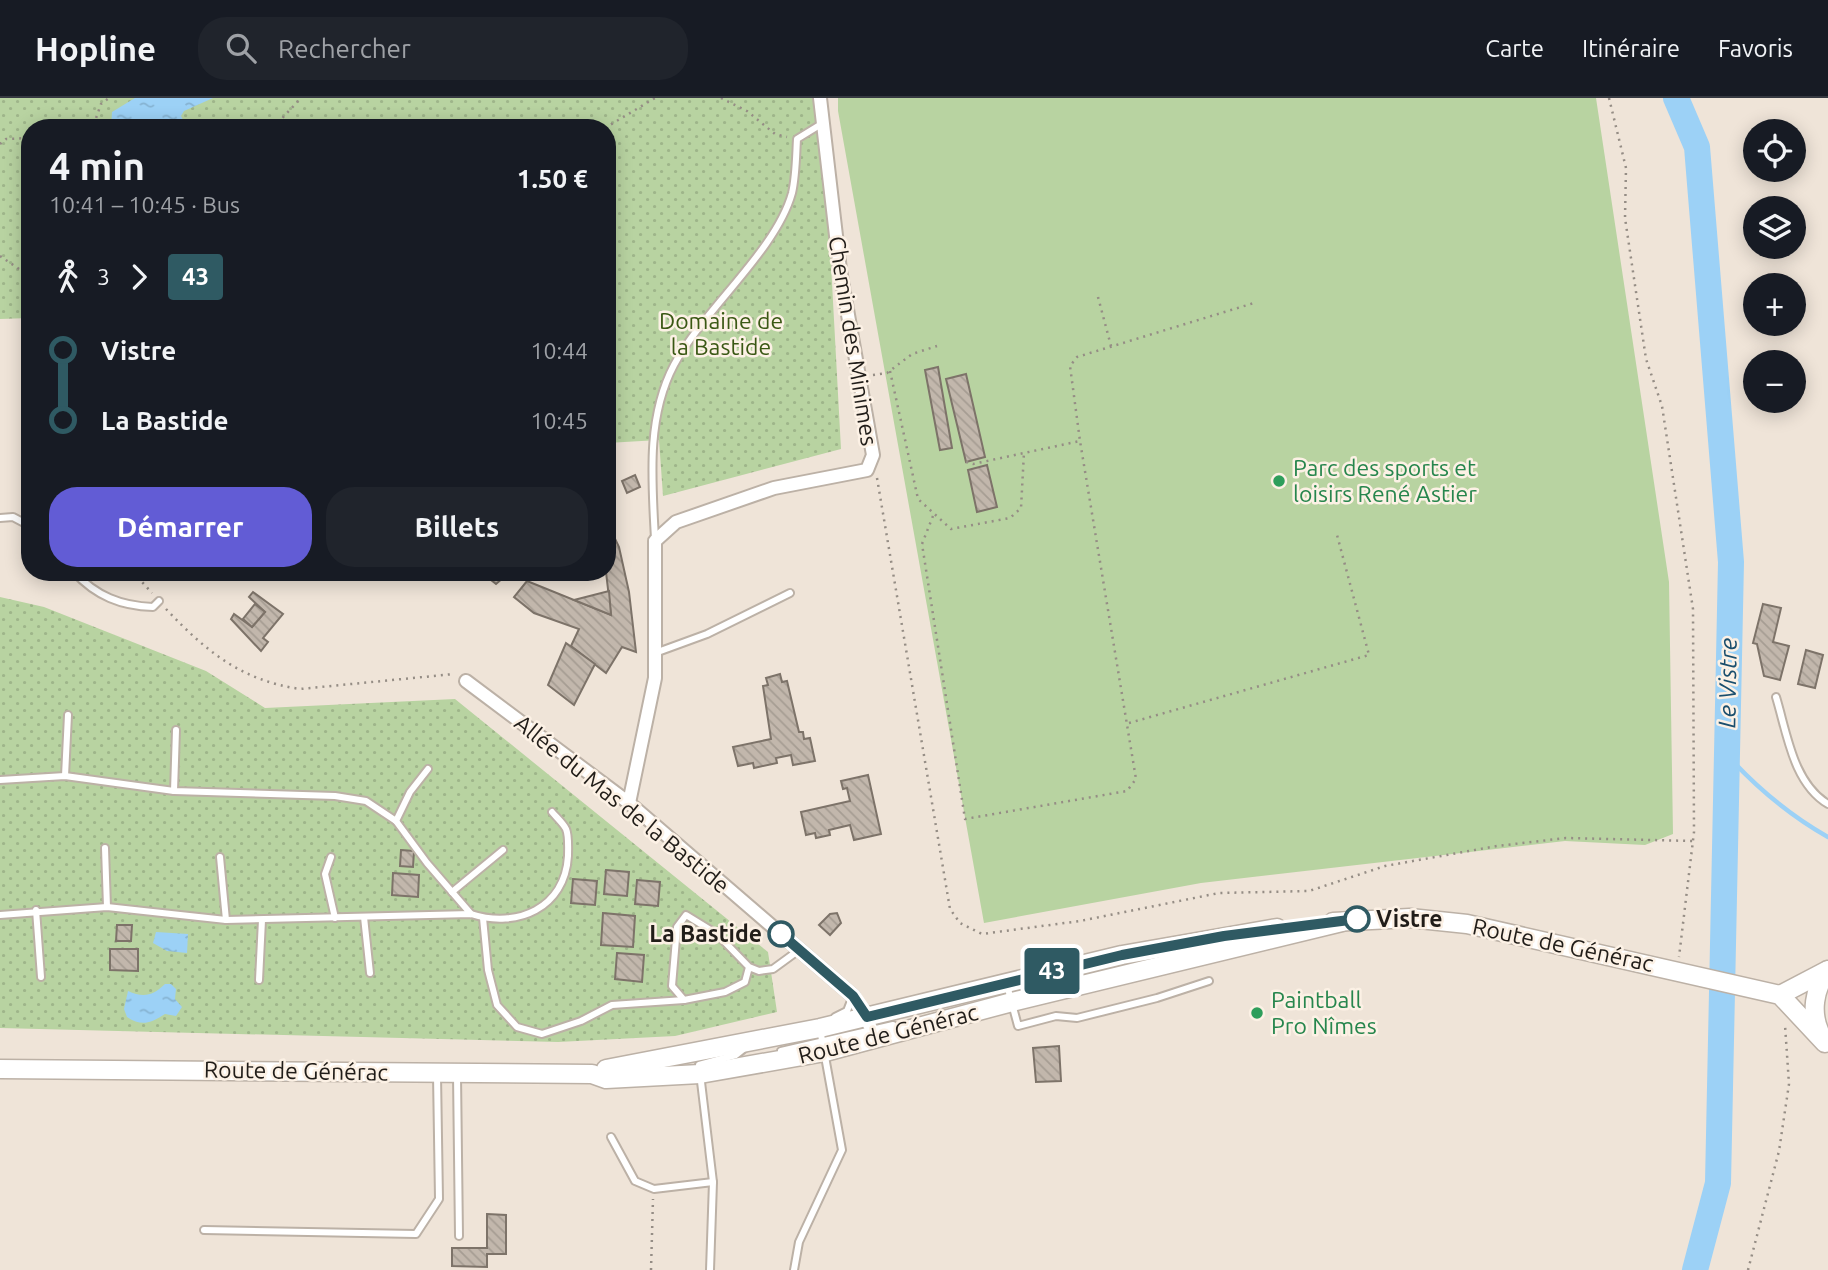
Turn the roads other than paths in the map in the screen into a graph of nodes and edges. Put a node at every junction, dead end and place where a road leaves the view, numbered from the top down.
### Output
1 (820, 98) edge
2 (823, 123) junction
3 (0, 518) edge
4 (21, 521) edge
5 (655, 541) junction
6 (86, 581) edge
7 (790, 593) dead end
8 (159, 601) road end
9 (655, 653) junction
10 (466, 681) road end
11 (1776, 697) dead end
12 (68, 715) dead end
13 (176, 730) dead end
14 (428, 769) dead end
15 (65, 776) junction
16 (0, 780) edge
17 (174, 791) junction
18 (629, 803) junction
19 (1828, 804) edge
20 (552, 811) dead end
21 (396, 821) junction
22 (105, 848) dead end
23 (503, 850) dead end
24 (220, 857) dead end
25 (331, 857) dead end
26 (452, 892) junction
27 (107, 907) junction
28 (36, 910) junction
29 (471, 914) junction
30 (0, 915) edge
31 (364, 917) junction
32 (335, 918) junction
33 (483, 918) junction
34 (226, 920) junction
35 (262, 920) junction
36 (1342, 922) junction
37 (799, 950) junction
38 (749, 967) junction
39 (1827, 971) edge
40 (369, 973) dead end
41 (41, 977) dead end
42 (258, 980) dead end
43 (1209, 981) dead end
44 (1009, 991) junction
45 (1780, 995) junction
46 (853, 996) junction
47 (684, 1000) junction
48 (954, 1020) junction
49 (870, 1023) junction
50 (755, 1040) junction
51 (823, 1040) junction
52 (1827, 1044) edge
53 (650, 1062) junction
54 (0, 1069) edge
55 (437, 1073) junction
56 (457, 1073) junction
57 (592, 1074) junction
58 (700, 1074) junction
59 (611, 1137) dead end
60 (713, 1182) junction
61 (204, 1230) dead end
62 (459, 1236) dead end
63 (710, 1270) edge
64 (794, 1270) edge

1 - 2 street, Chemin des Minimes
2 - 5 lane
2 - 5 street, Chemin des Minimes
3 - 4 lane
5 - 9 street
6 - 8 lane
7 - 9 lane
9 - 18 street
10 - 18 street, Allée du Mas de la Bastide
11 - 19 lane
12 - 15 lane
13 - 17 lane
14 - 21 lane
15 - 16 lane
15 - 17 lane
17 - 21 lane
18 - 37 street, Allée du Mas de la Bastide
20 - 33 lane
21 - 26 lane
22 - 27 lane
23 - 26 lane
24 - 34 lane
25 - 32 lane
26 - 29 lane
27 - 28 lane
27 - 34 lane
28 - 30 lane
28 - 41 lane
29 - 31 lane
29 - 33 lane
31 - 32 lane
31 - 40 lane
32 - 35 lane
33 - 47 lane
34 - 35 lane
35 - 42 lane
36 - 44 street, Route de Générac
36 - 44 street, Route de Générac
36 - 45 street, Route de Générac
37 - 38 lane
37 - 46 street, Allée du Mas de la Bastide
38 - 47 lane
38 - 47 lane
39 - 45 street
39 - 52 street
43 - 44 lane
44 - 48 street, Route de Générac
44 - 49 street, Route de Générac
45 - 52 street
46 - 49 street, Allée du Mas de la Bastide
46 - 53 lane
48 - 49 lane
48 - 51 street, Route de Générac
49 - 51 street, Route de Générac
50 - 51 street, Route de Générac
50 - 53 street, Route de Générac
50 - 58 lane
51 - 58 street, Route de Générac
51 - 64 lane
53 - 57 street, Route de Générac
54 - 55 street, Route de Générac
55 - 56 street, Route de Générac
55 - 61 lane
56 - 57 street, Route de Générac
56 - 62 lane
57 - 58 street, Route de Générac
58 - 60 lane
59 - 60 lane
60 - 63 lane

